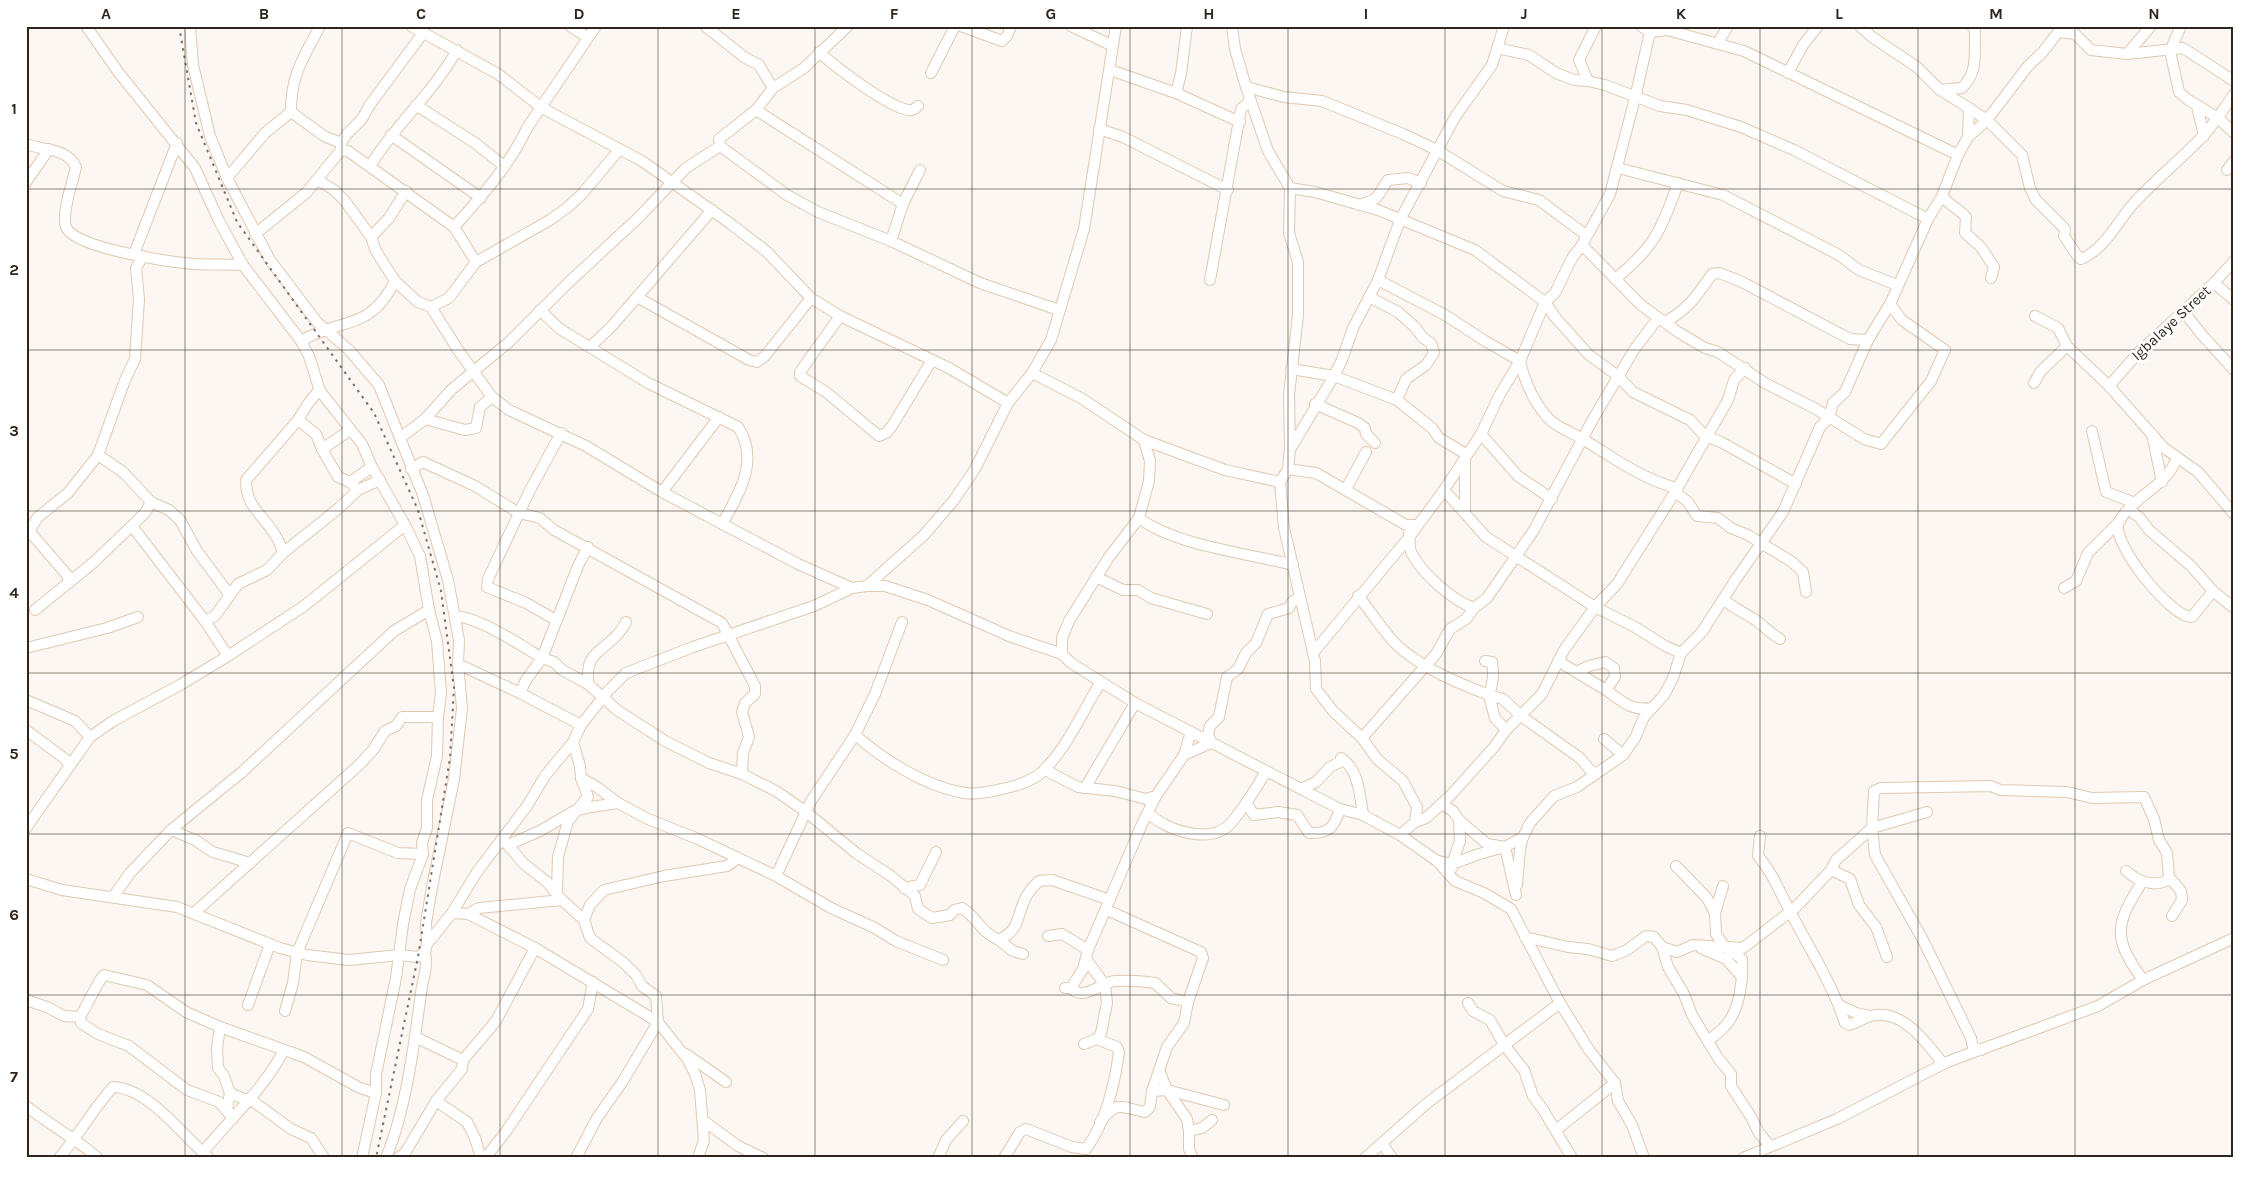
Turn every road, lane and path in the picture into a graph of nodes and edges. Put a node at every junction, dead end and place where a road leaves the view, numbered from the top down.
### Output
1 (86, 26) edge
2 (190, 26) edge
3 (320, 26) edge
4 (411, 26) edge
5 (570, 26) edge
6 (596, 26) edge
7 (705, 26) edge
8 (848, 26) edge
9 (955, 26) edge
10 (961, 26) edge
11 (1011, 26) edge
12 (1071, 26) edge
13 (1116, 26) edge
14 (1187, 26) edge
15 (1232, 26) edge
16 (1504, 26) edge
17 (1596, 26) edge
18 (1728, 26) edge
19 (1818, 26) edge
20 (1860, 26) edge
21 (1972, 26) edge
22 (2151, 26) edge
23 (2181, 26) edge
24 (1671, 28) edge
25 (1646, 29) edge
26 (2062, 29) edge
27 (424, 33) junction
28 (587, 38) junction
29 (1718, 43) junction
30 (1113, 46) junction
31 (1497, 48) junction
32 (457, 50) junction
33 (2170, 51) junction
34 (819, 52) junction
35 (2127, 54) junction
36 (1579, 60) junction
37 (1110, 70) junction
38 (1788, 73) junction
39 (931, 74) dead end
40 (1566, 75) junction
41 (1588, 81) junction
42 (2234, 81) edge
43 (1246, 87) junction
44 (773, 88) junction
45 (1940, 90) junction
46 (1176, 93) junction
47 (2234, 94) edge
48 (1635, 98) junction
49 (1250, 101) junction
50 (416, 105) junction
51 (918, 106) dead end
52 (2197, 106) junction
53 (542, 108) junction
54 (1969, 108) junction
55 (756, 110) junction
56 (291, 112) junction
57 (2218, 118) junction
58 (1987, 120) junction
59 (1240, 122) junction
60 (1099, 129) junction
61 (2234, 133) edge
62 (391, 135) junction
63 (2204, 136) junction
64 (1968, 137) junction
65 (177, 143) junction
66 (26, 144) edge
67 (341, 146) junction
68 (720, 146) junction
69 (50, 149) junction
70 (619, 150) junction
71 (1437, 150) junction
72 (1958, 155) junction
73 (2234, 161) edge
74 (370, 166) junction
75 (504, 166) junction
76 (1618, 168) junction
77 (920, 170) dead end
78 (2227, 170) dead end
79 (227, 178) junction
80 (318, 180) junction
81 (26, 182) edge
82 (672, 182) junction
83 (1421, 183) junction
84 (1678, 184) junction
85 (1290, 188) junction
86 (1228, 190) junction
87 (406, 191) junction
88 (1942, 196) junction
89 (481, 198) junction
90 (903, 204) junction
91 (1358, 205) junction
92 (712, 210) junction
93 (1928, 219) junction
94 (1400, 220) junction
95 (454, 227) junction
96 (255, 234) junction
97 (371, 237) junction
98 (1584, 240) junction
99 (891, 242) junction
100 (139, 255) junction
101 (2234, 261) edge
102 (476, 262) junction
103 (243, 265) junction
104 (1990, 278) dead end
105 (1616, 279) junction
106 (1210, 280) dead end
107 (1378, 280) junction
108 (395, 281) junction
109 (2214, 283) junction
110 (1897, 285) junction
111 (1368, 297) junction
112 (637, 298) junction
113 (811, 298) junction
114 (2234, 300) edge
115 (1545, 302) junction
116 (1890, 304) junction
117 (431, 307) junction
118 (540, 310) junction
119 (1059, 310) junction
120 (2184, 312) junction
121 (840, 316) junction
122 (2035, 316) dead end
123 (1662, 320) junction
124 (329, 330) junction
125 (1868, 340) junction
126 (301, 341) junction
127 (591, 346) junction
128 (2068, 346) junction
129 (932, 360) junction
130 (1520, 360) junction
131 (1745, 368) junction
132 (1291, 369) junction
133 (2234, 370) edge
134 (474, 371) junction
135 (1032, 373) junction
136 (1334, 376) junction
137 (1618, 376) junction
138 (2034, 383) dead end
139 (2109, 386) junction
140 (319, 390) junction
141 (492, 397) junction
142 (1397, 400) junction
143 (1008, 403) junction
144 (1315, 404) junction
145 (1816, 409) junction
146 (719, 417) junction
147 (1829, 418) junction
148 (425, 419) junction
149 (298, 420) junction
150 (1820, 427) junction
151 (350, 430) junction
152 (2092, 431) dead end
153 (560, 433) junction
154 (1481, 434) junction
155 (2152, 434) junction
156 (1705, 436) junction
157 (400, 438) junction
158 (1583, 439) junction
159 (1144, 440) junction
160 (1375, 443) dead end
161 (1290, 448) junction
162 (322, 450) junction
163 (1366, 452) dead end
164 (1466, 454) junction
165 (98, 455) junction
166 (2177, 457) junction
167 (372, 467) junction
168 (411, 469) junction
169 (1288, 469) junction
170 (380, 480) junction
171 (350, 482) junction
172 (1280, 482) junction
173 (2162, 482) junction
174 (1796, 484) junction
175 (358, 490) junction
176 (1346, 490) junction
177 (1444, 490) junction
178 (1676, 490) junction
179 (662, 492) junction
180 (1552, 499) junction
181 (151, 502) junction
182 (2132, 506) junction
183 (1465, 512) junction
184 (519, 513) junction
185 (2234, 514) edge
186 (1139, 518) junction
187 (2118, 523) junction
188 (722, 524) junction
189 (405, 525) junction
190 (1411, 525) junction
191 (132, 526) junction
192 (28, 534) edge
193 (1410, 536) junction
194 (1762, 543) junction
195 (588, 547) junction
196 (283, 553) junction
197 (1515, 556) junction
198 (1293, 564) junction
199 (1096, 577) junction
200 (70, 582) junction
201 (867, 586) junction
202 (852, 588) junction
203 (2064, 588) dead end
204 (2213, 591) junction
205 (1806, 592) dead end
206 (229, 594) junction
207 (1358, 596) junction
208 (1300, 597) junction
209 (1723, 599) junction
210 (1595, 607) junction
211 (1474, 608) junction
212 (2234, 608) edge
213 (35, 610) dead end
214 (429, 610) junction
215 (1207, 614) dead end
216 (138, 617) dead end
217 (455, 617) junction
218 (556, 620) junction
219 (205, 621) junction
220 (626, 622) dead end
221 (902, 622) dead end
222 (728, 634) junction
223 (1780, 639) dead end
224 (26, 648) edge
225 (1313, 653) junction
226 (1681, 653) junction
227 (1062, 654) junction
228 (228, 656) junction
229 (542, 658) junction
230 (1485, 661) dead end
231 (1558, 661) junction
232 (458, 664) junction
233 (1425, 666) junction
234 (1576, 672) junction
235 (1101, 682) junction
236 (588, 684) junction
237 (1606, 690) junction
238 (520, 693) junction
239 (1489, 695) junction
240 (602, 699) junction
241 (26, 700) edge
242 (1135, 703) junction
243 (1652, 708) junction
244 (1521, 716) junction
245 (438, 717) junction
246 (580, 725) junction
247 (26, 730) edge
248 (1506, 730) junction
249 (1192, 732) junction
250 (855, 735) junction
251 (90, 737) junction
252 (1362, 738) junction
253 (1604, 739) dead end
254 (573, 742) junction
255 (1211, 743) junction
256 (1184, 755) junction
257 (1623, 755) junction
258 (70, 766) junction
259 (1045, 770) junction
260 (1266, 771) junction
261 (742, 774) junction
262 (1596, 774) junction
263 (581, 778) junction
264 (1085, 788) junction
265 (1301, 789) junction
266 (1156, 796) junction
267 (1450, 796) junction
268 (618, 803) junction
269 (1247, 804) junction
270 (1441, 804) junction
271 (1340, 808) junction
272 (574, 811) junction
273 (805, 811) junction
274 (1927, 812) dead end
275 (1148, 813) junction
276 (1363, 815) junction
277 (1456, 815) junction
278 (1416, 822) junction
279 (26, 828) edge
280 (1872, 828) junction
281 (171, 830) junction
282 (1400, 835) junction
283 (1760, 836) dead end
284 (1523, 837) junction
285 (504, 842) junction
286 (1505, 847) junction
287 (936, 852) dead end
288 (423, 854) junction
289 (738, 859) junction
290 (1437, 861) junction
291 (250, 863) junction
292 (1452, 864) junction
293 (1676, 866) dead end
294 (1831, 870) junction
295 (2126, 871) dead end
296 (776, 876) junction
297 (2168, 877) junction
298 (26, 879) edge
299 (1455, 881) junction
300 (2142, 882) junction
301 (1723, 886) dead end
302 (904, 888) junction
303 (1516, 894) junction
304 (559, 896) junction
305 (113, 897) junction
306 (1108, 905) junction
307 (1511, 909) junction
308 (1715, 912) junction
309 (1790, 912) junction
310 (194, 913) junction
311 (452, 913) junction
312 (468, 914) junction
313 (2172, 916) dead end
314 (584, 920) junction
315 (1048, 936) dead end
316 (1525, 937) junction
317 (2234, 938) edge
318 (999, 940) junction
319 (270, 944) junction
320 (1693, 945) junction
321 (1662, 947) junction
322 (1726, 947) junction
323 (426, 948) junction
324 (535, 948) junction
325 (296, 953) junction
326 (1023, 954) dead end
327 (399, 955) junction
328 (1087, 955) junction
329 (1887, 957) dead end
330 (944, 960) dead end
331 (1742, 977) junction
332 (2143, 980) junction
333 (593, 982) junction
334 (1105, 984) junction
335 (26, 1000) edge
336 (1188, 1002) junction
337 (1468, 1003) dead end
338 (1560, 1003) junction
339 (248, 1005) dead end
340 (285, 1011) dead end
341 (80, 1018) junction
342 (658, 1022) junction
343 (220, 1027) junction
344 (415, 1037) junction
345 (1097, 1038) junction
346 (1708, 1041) junction
347 (1084, 1044) dead end
348 (274, 1046) junction
349 (1505, 1046) junction
350 (679, 1048) junction
351 (284, 1050) junction
352 (1981, 1050) junction
353 (463, 1060) junction
354 (1943, 1064) junction
355 (274, 1069) junction
356 (1159, 1070) junction
357 (376, 1074) junction
358 (726, 1082) dead end
359 (1615, 1083) junction
360 (360, 1088) junction
361 (1167, 1090) junction
362 (1152, 1091) junction
363 (230, 1093) junction
364 (376, 1093) junction
365 (250, 1099) junction
366 (436, 1101) junction
367 (1224, 1105) dead end
368 (26, 1106) edge
369 (232, 1117) junction
370 (1212, 1120) dead end
371 (704, 1121) junction
372 (963, 1121) dead end
373 (1100, 1122) junction
374 (1556, 1130) junction
375 (1189, 1131) junction
376 (76, 1139) junction
377 (1382, 1143) junction
378 (1770, 1146) junction
379 (206, 1155) edge
380 (387, 1157) edge
381 (59, 1158) edge
382 (98, 1158) edge
383 (324, 1158) edge
384 (362, 1158) edge
385 (398, 1158) edge
386 (481, 1158) edge
387 (486, 1158) edge
388 (576, 1158) edge
389 (698, 1158) edge
390 (763, 1158) edge
391 (938, 1158) edge
392 (1004, 1158) edge
393 (1193, 1158) edge
394 (1365, 1158) edge
395 (1392, 1158) edge
396 (1572, 1158) edge
397 (1644, 1158) edge
398 (1744, 1158) edge

1 - 65 street
2 - 79 street
3 - 56 street
4 - 27 street
5 - 28 street
6 - 28 street
7 - 44 street
8 - 34 street
9 - 39 street
10 - 11 street
12 - 30 street
13 - 30 street
14 - 46 street
15 - 43 street
16 - 31 street
17 - 36 street
18 - 29 street
19 - 38 street
20 - 45 street
21 - 45 street
22 - 35 street
23 - 33 street
24 - 25 street
24 - 29 street
25 - 48 street
26 - 35 street
26 - 58 street
27 - 32 street
27 - 67 street
28 - 53 street
29 - 38 street
30 - 37 street
31 - 40 street
31 - 71 street
32 - 50 street
32 - 53 street
33 - 35 street
33 - 42 street
33 - 52 street
34 - 44 street
34 - 51 street
36 - 40 street
36 - 41 street
37 - 46 street
37 - 60 street
38 - 72 street
40 - 41 street
41 - 48 street
43 - 49 street
43 - 71 street
44 - 55 street
45 - 54 street
46 - 59 street
47 - 57 street
48 - 76 street
48 - 93 street
49 - 59 street
49 - 85 street
50 - 62 street
50 - 75 street
52 - 57 street
52 - 63 street
53 - 70 street
53 - 75 street
54 - 58 street
54 - 64 street
55 - 68 street
55 - 90 street
56 - 67 street
56 - 79 street
57 - 61 street
57 - 63 street
58 - 63 street
58 - 64 street
59 - 86 street
60 - 86 street
60 - 119 street
62 - 74 street
62 - 89 street
64 - 72 street
65 - 100 street
65 - 103 street
66 - 69 street
67 - 74 street
67 - 80 street
68 - 82 street
68 - 99 street
69 - 81 street
69 - 100 street
70 - 82 street
70 - 102 street
71 - 83 street
71 - 98 street
72 - 88 street
73 - 78 street
74 - 87 street
75 - 89 street
76 - 84 street
76 - 98 street
77 - 90 street
79 - 96 street
80 - 96 street
80 - 97 street
82 - 92 street
82 - 118 street
83 - 91 street
83 - 94 street
84 - 105 street
84 - 110 street
85 - 91 street
85 - 132 street
86 - 106 street
87 - 95 street
87 - 97 street
88 - 93 street
88 - 104 street
89 - 95 street
90 - 99 street
91 - 94 street
92 - 112 street
92 - 113 street
93 - 110 street
94 - 107 street
94 - 115 street
95 - 102 street
96 - 124 street
97 - 108 street
98 - 105 street
98 - 115 street
99 - 119 street
100 - 103 street
100 - 165 street
101 - 109 street, Igbalaye Street
102 - 117 street
103 - 126 street
105 - 123 street
107 - 111 street
107 - 130 street
108 - 117 street
108 - 124 street
109 - 114 street
109 - 120 street, Igbalaye Street
110 - 116 street
111 - 136 street
111 - 142 street
112 - 113 street
112 - 127 street
113 - 121 street
115 - 130 street
115 - 137 street
116 - 125 street
116 - 147 street
117 - 134 street
118 - 127 street
118 - 134 street
119 - 135 street
120 - 133 street
120 - 139 street, Igbalaye Street
121 - 129 street
121 - 129 street
122 - 128 street
123 - 125 street
123 - 131 street
123 - 137 street
124 - 126 street
124 - 157 street
125 - 147 street
126 - 140 street
127 - 146 street
128 - 138 street
128 - 139 street
129 - 143 street
130 - 154 street
130 - 158 street
131 - 145 street
131 - 156 street
132 - 136 street
132 - 161 street
134 - 141 street
134 - 148 street
135 - 143 street
135 - 159 street
136 - 142 street
136 - 144 street
137 - 156 street
137 - 158 street
139 - 155 street
140 - 149 street
140 - 151 street
141 - 148 street
141 - 153 street
142 - 164 street
143 - 201 street
144 - 160 street
144 - 161 street
145 - 147 street
145 - 150 street
146 - 179 street
146 - 188 street
147 - 150 street
148 - 157 street
149 - 162 street
149 - 196 street
150 - 174 street
151 - 162 street
151 - 167 street
152 - 182 street
153 - 179 street
153 - 184 street
154 - 164 street
154 - 180 street
155 - 166 street
155 - 173 street
156 - 174 street
156 - 178 street
157 - 168 street
158 - 178 street
158 - 180 street
159 - 172 street
159 - 186 street
161 - 169 street
162 - 171 street
163 - 176 street
164 - 177 street
164 - 183 street
165 - 181 street
165 - 192 street
166 - 173 street
166 - 185 street
167 - 170 street
167 - 171 street
168 - 184 street
168 - 217 street
169 - 172 street
169 - 176 street
170 - 175 street
170 - 189 street
171 - 175 street
172 - 198 street
173 - 182 street
174 - 194 street
175 - 196 street
176 - 190 street
177 - 183 street
177 - 190 street
178 - 194 street
178 - 210 street
179 - 188 street
180 - 197 street
181 - 191 street
181 - 206 street
182 - 187 street
182 - 204 street
183 - 197 street
184 - 195 street
184 - 218 street
186 - 198 street
186 - 199 street
187 - 203 street
187 - 204 street
188 - 202 street
189 - 214 street
189 - 228 street
190 - 193 street
191 - 200 street
191 - 219 street
192 - 200 street
193 - 207 street
193 - 211 street
194 - 205 street
194 - 209 street
195 - 218 street
195 - 222 street
196 - 206 street
197 - 210 street
197 - 211 street
198 - 208 street
199 - 215 street
199 - 227 street
200 - 213 street
201 - 202 street
201 - 227 street
202 - 222 street
204 - 212 street
206 - 219 street
207 - 225 street
207 - 233 street
208 - 225 street
208 - 255 street
209 - 223 street
209 - 226 street
210 - 226 street
210 - 231 street
211 - 233 street
214 - 245 street
214 - 281 street
216 - 224 street
217 - 229 street
217 - 232 street
218 - 229 street
219 - 228 street
220 - 236 street
221 - 250 street
222 - 240 street
222 - 261 street
225 - 252 street
226 - 243 street
227 - 235 street
228 - 251 street
229 - 236 street
229 - 238 street
230 - 239 street
231 - 234 street
231 - 244 street
232 - 238 street
232 - 323 street
233 - 239 street
233 - 252 street
234 - 237 street
234 - 237 street
235 - 242 street
235 - 259 street
236 - 240 street
237 - 243 street
238 - 246 street
239 - 244 street
239 - 248 street
240 - 246 street
240 - 261 street
241 - 251 street
242 - 249 street
242 - 264 street
243 - 257 street
244 - 248 street
244 - 262 street
245 - 288 street
245 - 291 street
246 - 254 street
247 - 258 street
248 - 267 street
249 - 255 street
249 - 256 street
250 - 259 street
250 - 273 street
251 - 258 street
252 - 278 street
253 - 257 street
254 - 263 street
254 - 285 street
255 - 256 street
255 - 260 street
256 - 266 street
257 - 262 street
258 - 279 street
259 - 264 street
260 - 265 street
260 - 269 street
261 - 273 street
262 - 284 street
263 - 268 street
263 - 272 street
264 - 266 street
265 - 271 street
265 - 276 street
266 - 275 street
267 - 270 street
267 - 277 street
268 - 272 street
268 - 289 street
269 - 271 street
269 - 275 street
270 - 277 street
270 - 278 street
271 - 276 street
272 - 285 street
272 - 304 street
273 - 296 street
273 - 302 street
274 - 280 street
275 - 306 street
276 - 282 street
277 - 286 street
277 - 292 street
278 - 282 street
280 - 294 street
280 - 297 street
280 - 352 street
281 - 291 street
281 - 305 street
282 - 290 street
283 - 309 street
284 - 286 street
284 - 303 street
285 - 304 street
285 - 311 street
286 - 292 street
286 - 303 street
287 - 302 street
288 - 325 street
288 - 327 street
289 - 296 street
289 - 314 street
290 - 292 street
290 - 299 street
291 - 310 street
292 - 299 street
293 - 308 street
294 - 309 street
294 - 329 street
295 - 300 street
296 - 330 street
297 - 300 street
297 - 313 street
298 - 305 street
299 - 307 street
300 - 332 street
301 - 308 street
302 - 318 street
303 - 307 street
304 - 312 street
304 - 314 street
305 - 310 street
306 - 318 street
306 - 328 street
306 - 336 street
307 - 316 street
308 - 322 street
309 - 322 street
309 - 354 street
310 - 319 street
311 - 312 street
311 - 323 street
312 - 324 street
314 - 342 street
315 - 328 street
316 - 321 street
316 - 338 street
317 - 332 street
318 - 326 street
319 - 325 street
319 - 339 street
320 - 321 street
320 - 322 street
320 - 331 street
321 - 346 street
322 - 331 street
323 - 327 street
323 - 344 street
324 - 333 street
324 - 353 street
325 - 327 street
325 - 340 street
327 - 357 street
328 - 334 street
328 - 334 street
331 - 346 street
332 - 352 street
333 - 342 street
333 - 387 street
334 - 336 street
334 - 345 street
335 - 341 street
336 - 356 street
337 - 349 street
338 - 349 street
338 - 359 street
341 - 343 street
341 - 369 street
342 - 350 street
342 - 388 street
343 - 348 street
343 - 363 street
344 - 353 street
344 - 380 street
345 - 347 street
345 - 373 street
346 - 378 street
348 - 351 street
348 - 355 street
349 - 374 street
349 - 377 street
350 - 358 street
350 - 371 street
351 - 355 street
351 - 360 street
352 - 354 street
353 - 366 street
354 - 378 street
355 - 365 street
356 - 361 street
356 - 362 street
357 - 360 street
357 - 364 street
359 - 374 street
359 - 397 street
360 - 364 street
361 - 362 street
361 - 367 street
361 - 375 street
362 - 373 street
363 - 365 street
363 - 369 street
364 - 384 street
365 - 369 street
365 - 383 street
366 - 385 street
366 - 386 street
368 - 376 street
369 - 379 street
370 - 375 street
371 - 389 street
371 - 390 street
372 - 391 street
373 - 392 street
374 - 396 street
375 - 393 street
376 - 379 street
376 - 381 street
376 - 382 street
377 - 394 street
377 - 395 street
378 - 398 street

